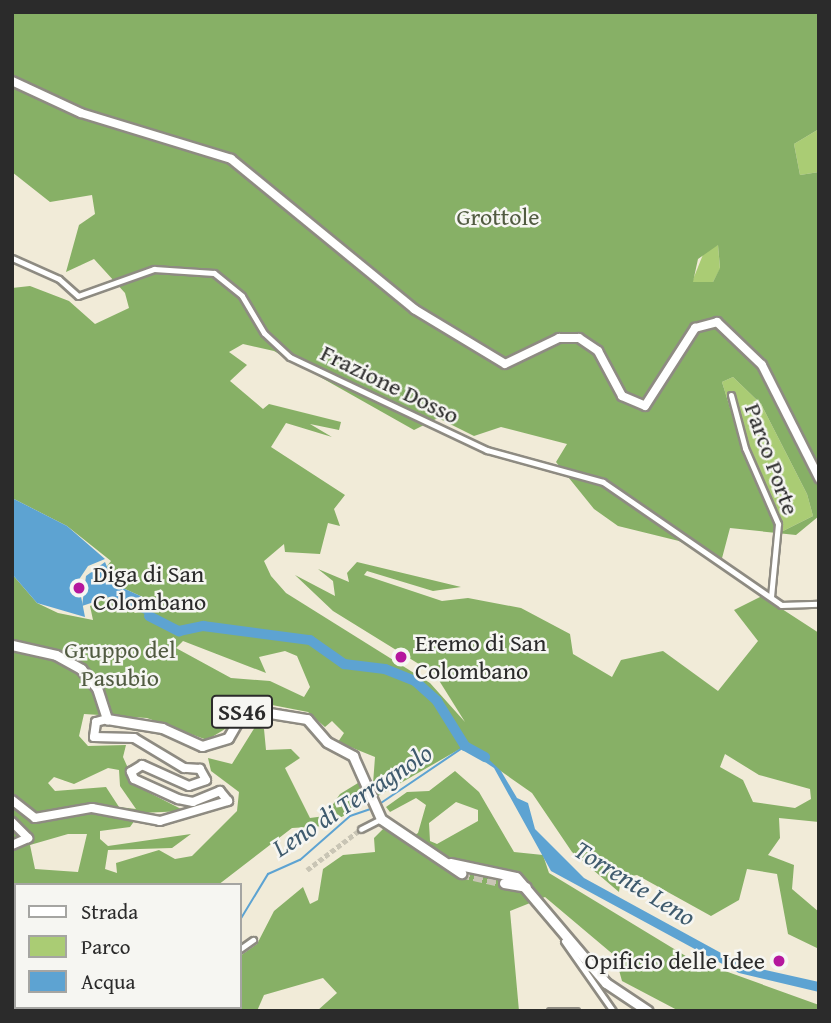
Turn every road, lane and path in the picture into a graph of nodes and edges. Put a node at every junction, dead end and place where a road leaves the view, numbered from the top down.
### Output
1 (12, 81) edge
2 (12, 258) edge
3 (731, 396) dead end
4 (819, 478) edge
5 (770, 596) junction
6 (819, 604) edge
7 (12, 645) edge
8 (107, 719) junction
9 (12, 800) edge
10 (381, 817) junction
11 (12, 822) edge
12 (361, 829) tunnel mouth
13 (12, 845) edge
14 (449, 863) junction
15 (461, 873) tunnel mouth
16 (504, 883) tunnel mouth
17 (528, 888) junction
18 (253, 940) dead end
19 (564, 940) junction
20 (242, 948) edge
21 (550, 1011) edge
22 (576, 1011) edge
23 (613, 1011) edge
24 (648, 1011) edge

1 - 4 street
2 - 5 street, Frazione Dosso
3 - 5 street, Parco Porte
5 - 6 street
7 - 8 main road
8 - 9 street
8 - 10 main road, SS46
10 - 12 street
10 - 14 main road
11 - 13 street
14 - 15 main road
14 - 17 main road
16 - 17 main road
17 - 19 main road
18 - 20 street
19 - 23 street
19 - 24 main road
21 - 22 street

